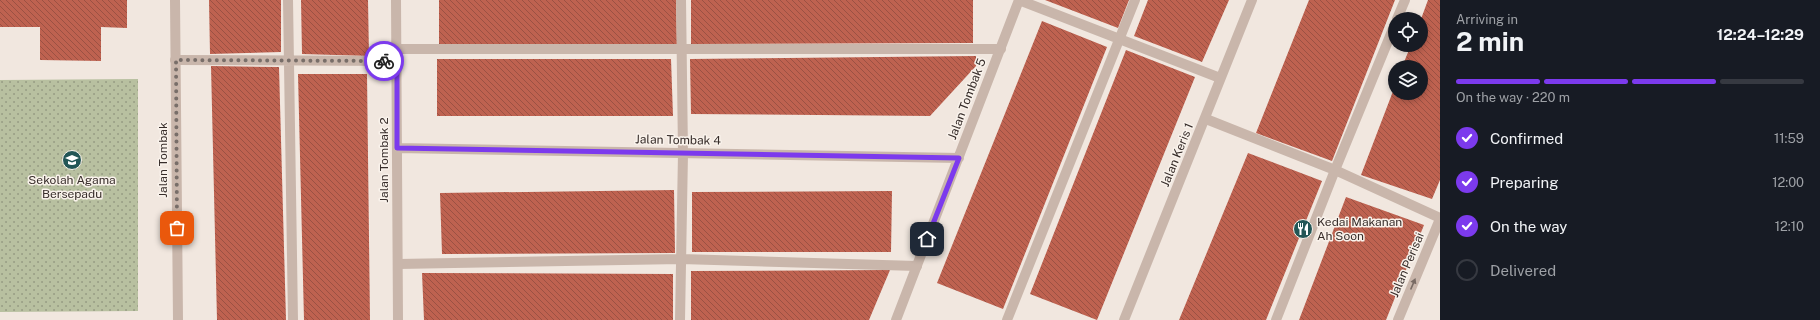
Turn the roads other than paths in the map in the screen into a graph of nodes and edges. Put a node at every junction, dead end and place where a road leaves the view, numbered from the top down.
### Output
1 (175, 0) edge
2 (288, 0) edge
3 (396, 0) edge
4 (681, 0) edge
5 (1019, 0) edge
6 (1135, 0) edge
7 (1252, 0) edge
8 (1405, 0) edge
9 (1400, 12) edge
10 (1120, 40) junction
11 (1388, 41) edge
12 (682, 47) junction
13 (397, 49) junction
14 (1001, 49) junction
15 (176, 60) junction
16 (289, 61) junction
17 (397, 61) junction
18 (1220, 78) junction
19 (1206, 119) junction
20 (397, 148) junction
21 (684, 153) junction
22 (959, 158) junction
23 (1335, 170) junction
24 (1440, 219) edge
25 (681, 259) junction
26 (398, 264) junction
27 (917, 266) junction
28 (178, 320) edge
29 (293, 320) edge
30 (398, 320) edge
31 (680, 320) edge
32 (896, 320) edge
33 (1007, 320) edge
34 (1124, 320) edge
35 (1276, 320) edge
36 (1398, 320) edge

1 - 15 street, Jalan Tombak
2 - 16 street
3 - 13 street, Jalan Tombak 2
4 - 12 street
5 - 10 street
5 - 14 street, Jalan Tombak 5
6 - 10 street
7 - 18 street, Jalan Keris 1
8 - 9 street
10 - 18 street
10 - 33 street
11 - 23 street
12 - 13 street
12 - 14 street
12 - 21 street
13 - 17 street, Jalan Tombak 2
14 - 22 street, Jalan Tombak 5
15 - 16 street
15 - 28 street, Jalan Tombak
16 - 17 street
16 - 29 street
17 - 20 street, Jalan Tombak 2
18 - 19 street, Jalan Keris 1
19 - 23 street
19 - 34 street, Jalan Keris 1
20 - 21 street, Jalan Tombak 4
20 - 26 street, Jalan Tombak 2
21 - 22 street, Jalan Tombak 4
21 - 25 street
22 - 27 street, Jalan Tombak 5
23 - 24 street
23 - 35 street
36 -> 24 street, Jalan Perisai
25 - 26 street
25 - 27 street
25 - 31 street
26 - 30 street, Jalan Tombak 2
27 - 32 street, Jalan Tombak 5

